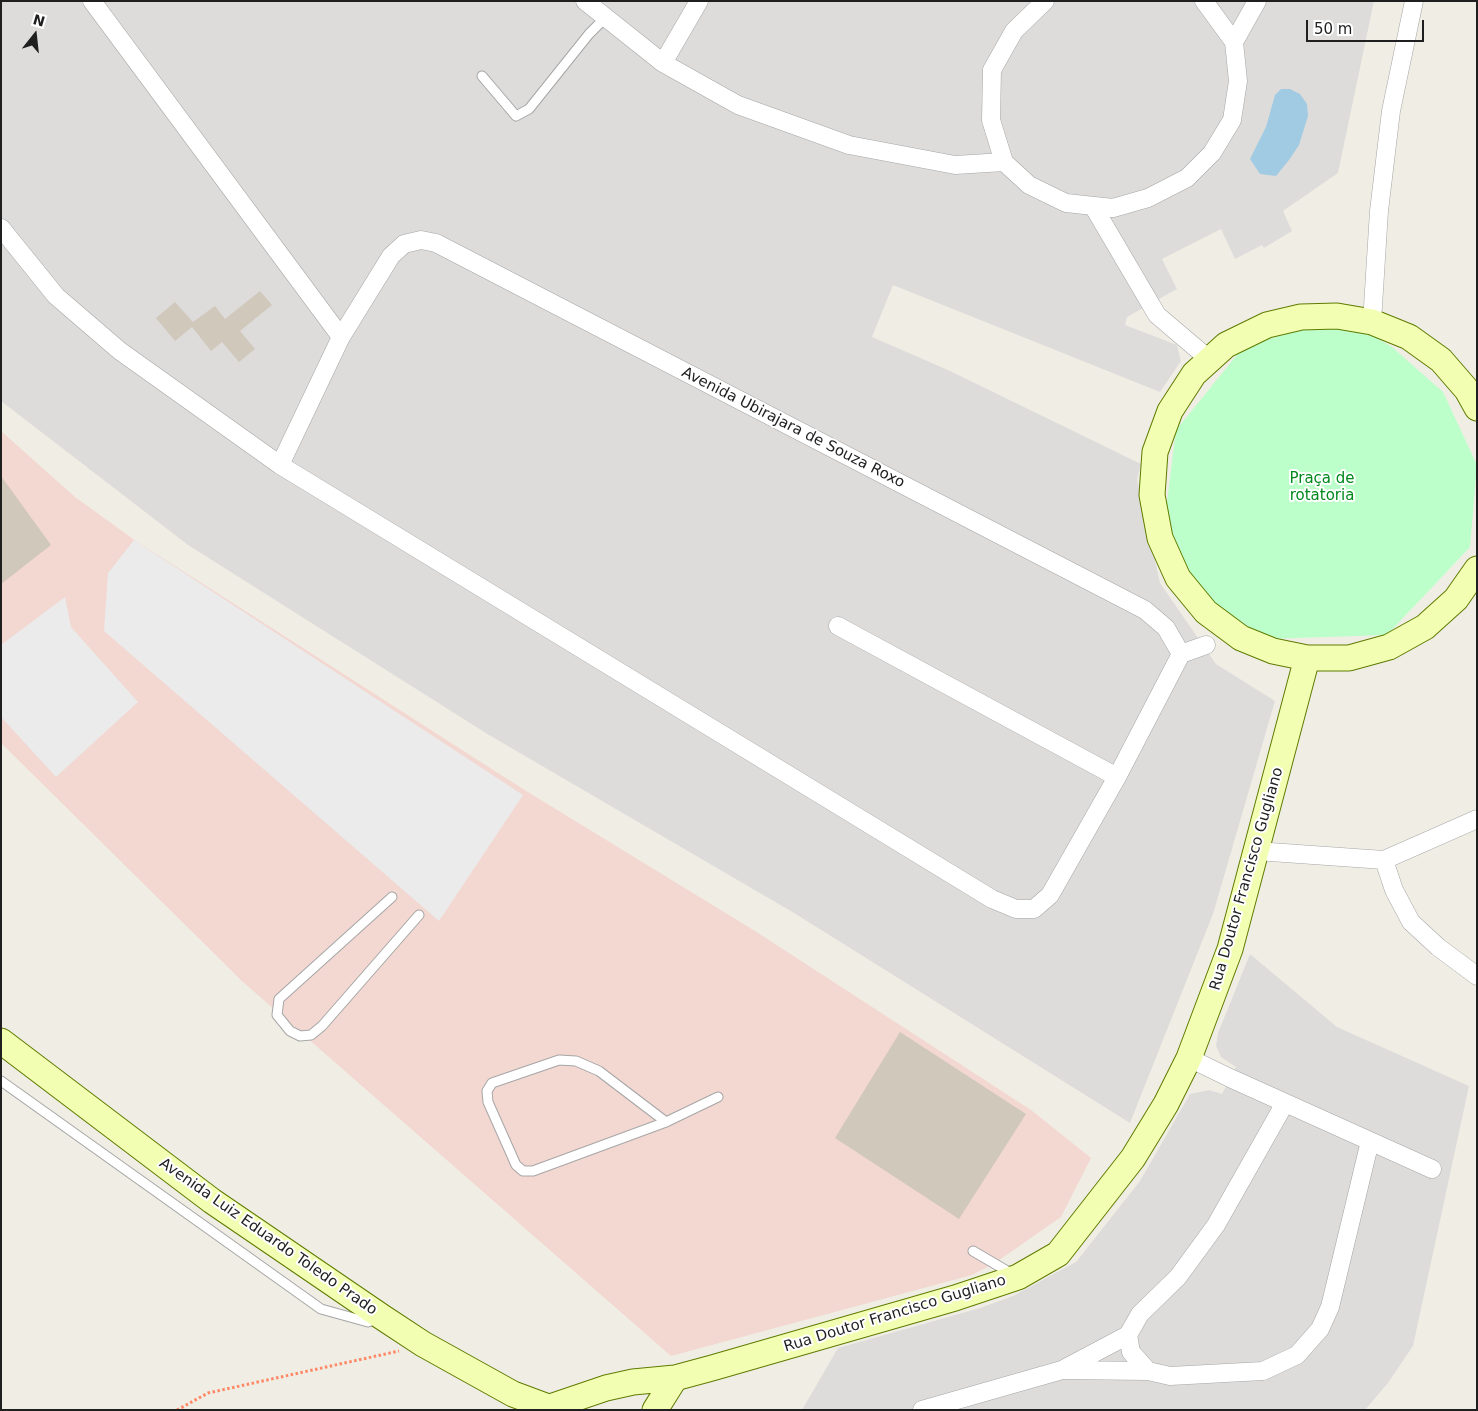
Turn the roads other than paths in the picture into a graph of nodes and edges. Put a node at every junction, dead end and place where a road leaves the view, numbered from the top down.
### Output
1 (92, 1) edge
2 (585, 1) edge
3 (699, 1) edge
4 (1045, 1) edge
5 (1204, 1) edge
6 (1257, 1) edge
7 (1414, 1) edge
8 (606, 18) junction
9 (1234, 42) junction
10 (663, 63) junction
11 (482, 76) dead end
12 (1004, 162) junction
13 (1093, 206) junction
14 (1, 228) edge
15 (1372, 322) junction
16 (341, 337) junction
17 (1210, 360) junction
18 (1477, 408) edge
19 (280, 465) junction
20 (1477, 569) edge
21 (838, 626) dead end
22 (1206, 645) dead end
23 (1181, 654) junction
24 (1307, 658) junction
25 (1117, 777) junction
26 (1477, 819) edge
27 (1256, 851) junction
28 (1384, 860) junction
29 (392, 897) dead end
30 (420, 915) dead end
31 (1477, 976) edge
32 (1, 1041) edge
33 (1189, 1058) junction
34 (1, 1081) edge
35 (718, 1097) dead end
36 (1285, 1103) junction
37 (666, 1122) junction
38 (1370, 1141) junction
39 (1432, 1169) dead end
40 (974, 1251) dead end
41 (1018, 1277) junction
42 (382, 1318) junction
43 (1128, 1335) junction
44 (1062, 1370) junction
45 (1148, 1371) junction
46 (675, 1378) junction
47 (553, 1408) edge
48 (655, 1410) edge
49 (922, 1410) edge

1 - 16 street
2 - 8 street
3 - 10 street
4 - 12 street
5 - 9 street
6 - 9 street
7 - 15 street
8 - 10 street
8 - 11 lane
9 - 13 street
10 - 12 street
12 - 13 street
13 - 17 street
14 - 19 street
15 - 17 main road
15 - 18 main road
16 - 19 street
16 - 23 street, Avenida Ubirajara de Souza Roxo
17 - 24 main road
19 - 25 street
20 - 24 main road
21 - 25 street
22 - 23 street
23 - 25 street
24 - 27 main road, Rua Doutor Francisco Gugliano
26 - 28 street
27 - 28 street
27 - 33 main road, Rua Doutor Francisco Gugliano
28 - 31 street
29 - 30 lane
32 - 42 main road, Avenida Luiz Eduardo Toledo Prado
33 - 36 street
33 - 41 main road, Rua Doutor Francisco Gugliano
34 - 42 lane
35 - 37 lane
36 - 38 street
36 - 43 street
37 - 37 lane
38 - 39 street
38 - 45 street
40 - 41 lane
41 - 46 main road, Rua Doutor Francisco Gugliano
42 - 47 main road, Avenida Luiz Eduardo Toledo Prado
43 - 44 street
43 - 45 street
44 - 45 street
44 - 49 street
46 - 47 main road, Avenida Luiz Eduardo Toledo Prado
46 - 48 main road

